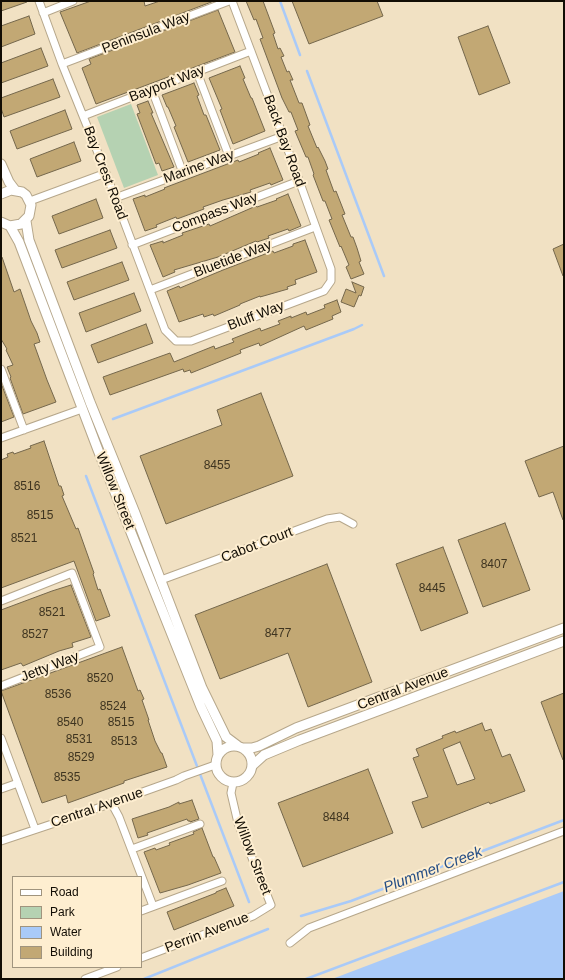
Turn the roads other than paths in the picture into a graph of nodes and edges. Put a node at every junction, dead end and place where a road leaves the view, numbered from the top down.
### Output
1 (39, 1) edge
2 (73, 1) edge
3 (230, 1) edge
4 (43, 12) junction
5 (251, 51) junction
6 (62, 64) junction
7 (197, 72) junction
8 (152, 90) junction
9 (83, 116) junction
10 (283, 136) junction
11 (229, 156) junction
12 (1, 164) edge
13 (106, 173) junction
14 (183, 173) junction
15 (299, 181) junction
16 (15, 190) junction
17 (1, 194) edge
18 (115, 198) junction
19 (30, 201) junction
20 (26, 221) junction
21 (1, 222) edge
22 (10, 226) junction
23 (315, 228) junction
24 (132, 245) junction
25 (331, 281) joint
26 (150, 290) junction
27 (176, 342) joint
28 (1, 369) edge
29 (82, 409) junction
30 (24, 430) junction
31 (1, 438) edge
32 (353, 524) dead end
33 (160, 580) junction
34 (1, 601) edge
35 (564, 628) edge
36 (564, 641) edge
37 (1, 686) edge
38 (1, 738) edge
39 (240, 747) junction
40 (218, 755) junction
41 (253, 765) junction
42 (212, 766) junction
43 (18, 783) junction
44 (233, 783) junction
45 (1, 789) edge
46 (112, 804) junction
47 (200, 824) dead end
48 (35, 829) junction
49 (564, 831) edge
50 (1, 841) edge
51 (132, 850) junction
52 (142, 876) edge
53 (142, 877) edge
54 (222, 881) dead end
55 (271, 905) joint
56 (153, 906) junction
57 (142, 911) edge
58 (290, 943) dead end
59 (142, 958) edge
60 (114, 968) edge
61 (85, 979) edge

1 - 4 street, Bay Crest Road
2 - 4 street
3 - 5 street, Back Bay Road
3 - 6 street, Peninsula Way
4 - 6 street, Bay Crest Road
5 - 7 street, Bayport Way
5 - 10 street, Back Bay Road
6 - 9 street, Bay Crest Road
7 - 8 street, Bayport Way
7 - 11 street
8 - 9 street, Bayport Way
8 - 14 street
9 - 13 street, Bay Crest Road
10 - 11 street, Marine Way
10 - 15 street, Back Bay Road
11 - 14 street, Marine Way
12 - 16 street
13 - 18 street, Bay Crest Road
13 - 19 street
14 - 18 street, Marine Way
15 - 23 street, Back Bay Road
15 - 24 street, Compass Way
16 - 17 street
16 - 19 street
18 - 24 street, Bay Crest Road
19 - 20 street
20 - 22 street
20 - 33 street, Willow Street
21 - 22 street
22 - 29 street, Willow Street
23 - 25 street, Back Bay Road
23 - 26 street, Bluetide Way
24 - 26 street, Bay Crest Road
25 - 27 street, Bluff Way
26 - 27 street, Bay Crest Road
28 - 30 street
29 - 30 street
29 - 40 street, Willow Street
30 - 31 street
32 - 33 street, Cabot Court
33 - 39 street, Willow Street
34 - 37 street, Jetty Way
35 - 39 street, Central Avenue
36 - 41 street, Central Avenue
38 - 43 street
39 - 40 street
39 - 41 street
40 - 42 street
41 - 44 street
42 - 44 street
42 - 46 street, Central Avenue
43 - 45 street
43 - 48 street
44 - 55 street, Willow Street
46 - 48 street, Central Avenue
46 - 51 street
47 - 51 street
48 - 50 street, Central Avenue
49 - 58 street
51 - 52 street
53 - 56 street
54 - 56 street
55 - 59 street, Perrin Avenue
56 - 57 street
60 - 61 street

